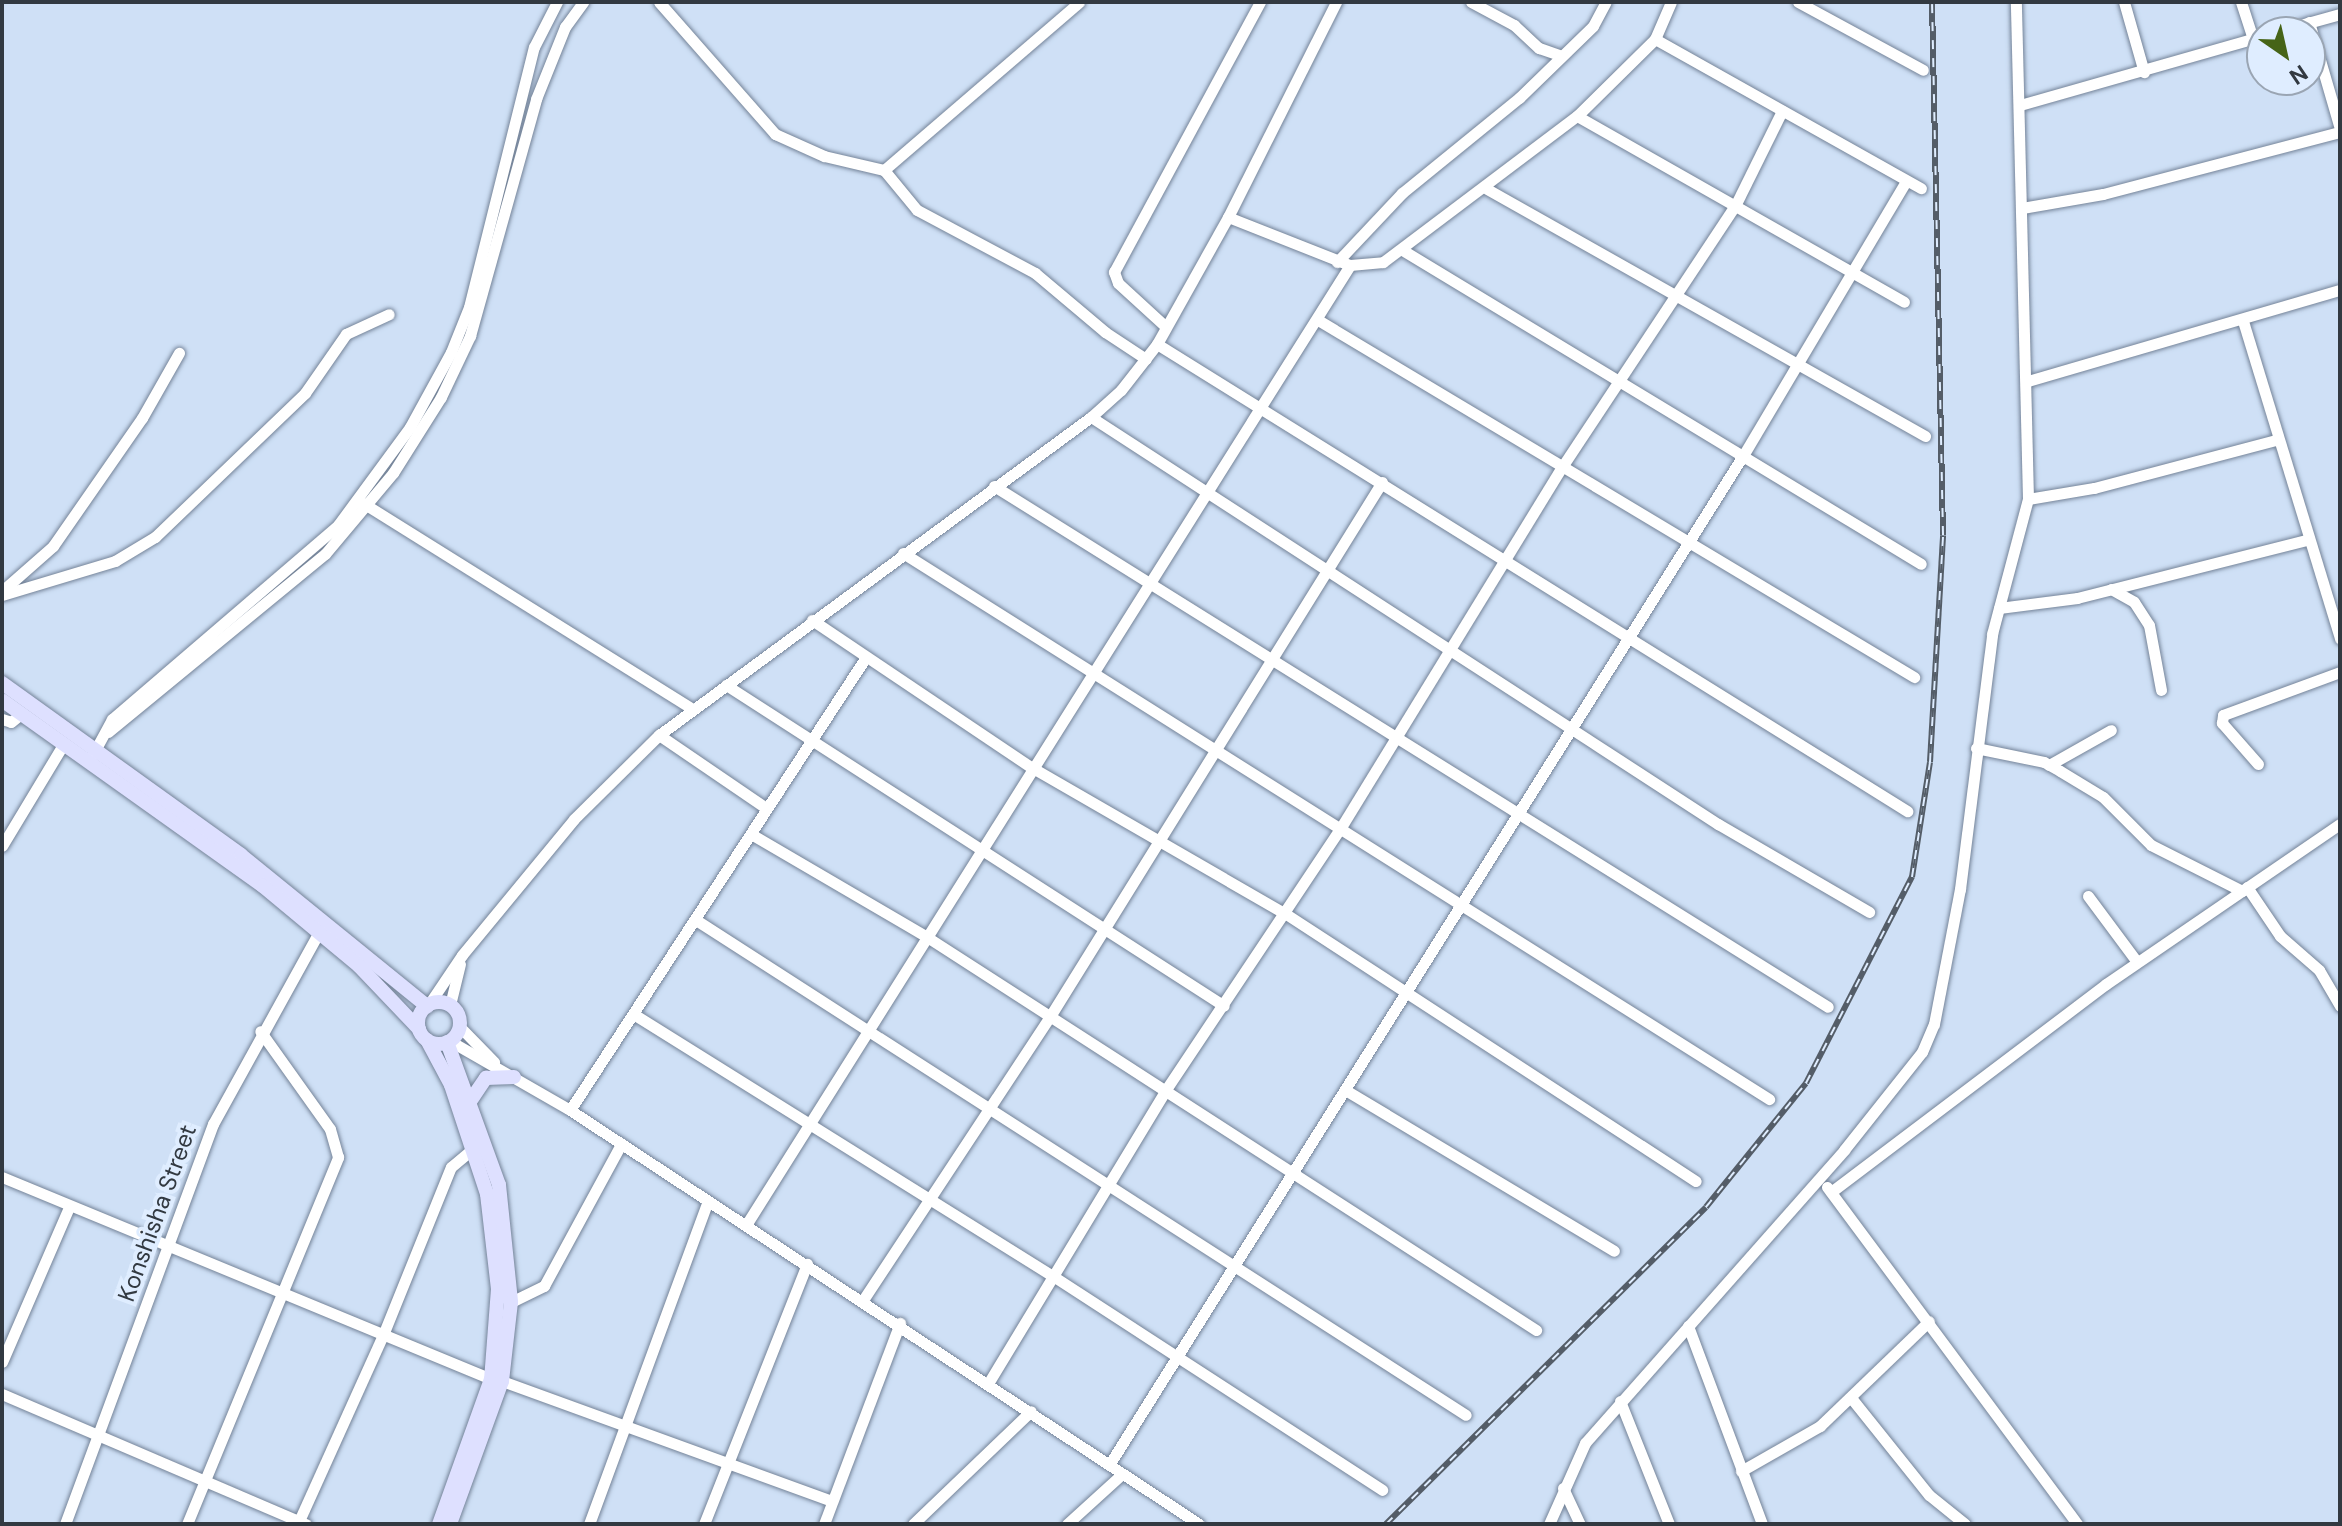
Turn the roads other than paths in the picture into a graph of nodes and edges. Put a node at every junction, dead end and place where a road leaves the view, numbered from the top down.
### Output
1 (557, 2) edge
2 (583, 2) edge
3 (659, 2) edge
4 (1079, 2) edge
5 (1260, 2) edge
6 (1336, 2) edge
7 (1471, 2) edge
8 (1606, 2) edge
9 (1671, 2) edge
10 (1798, 2) edge
11 (2016, 2) edge
12 (2124, 2) edge
13 (1655, 39) junction
14 (2246, 40) edge
15 (1559, 55) junction
16 (1923, 70) dead end
17 (2144, 72) junction
18 (2326, 81) edge
19 (2020, 105) junction
20 (1782, 111) junction
21 (1577, 116) junction
22 (2340, 130) edge
23 (884, 170) junction
24 (1906, 181) junction
25 (1921, 188) dead end
26 (1487, 189) junction
27 (1735, 206) junction
28 (2022, 208) junction
29 (1228, 217) junction
30 (1404, 251) junction
31 (1337, 262) junction
32 (1350, 265) junction
33 (1851, 275) junction
34 (2340, 290) edge
35 (1675, 293) junction
36 (1904, 302) dead end
37 (389, 314) dead end
38 (1318, 320) junction
39 (2243, 321) junction
40 (1166, 327) junction
41 (1157, 344) junction
42 (179, 353) dead end
43 (1146, 359) junction
44 (1798, 364) junction
45 (2028, 381) junction
46 (1619, 382) junction
47 (1263, 408) junction
48 (1091, 417) junction
49 (1925, 436) dead end
50 (2276, 440) junction
51 (1744, 454) junction
52 (1562, 467) junction
53 (1382, 482) junction
54 (994, 486) junction
55 (1207, 498) junction
56 (2028, 499) junction
57 (364, 504) junction
58 (2306, 540) junction
59 (1688, 544) junction
60 (903, 553) junction
61 (1506, 560) junction
62 (1921, 564) dead end
63 (1325, 574) junction
64 (1149, 586) junction
65 (2111, 589) junction
66 (2, 593) edge
67 (1999, 608) junction
68 (812, 620) junction
69 (1630, 635) junction
70 (2340, 639) edge
71 (1450, 649) junction
72 (866, 657) junction
73 (1272, 660) junction
74 (2340, 672) edge
75 (1091, 676) junction
76 (1914, 677) dead end
77 (2, 683) edge
78 (726, 685) junction
79 (2161, 690) dead end
80 (2, 700) edge
81 (693, 709) junction
82 (21, 714) junction
83 (2, 719) edge
84 (1570, 724) junction
85 (2111, 730) dead end
86 (659, 735) junction
87 (1395, 738) junction
88 (809, 743) junction
89 (63, 745) junction
90 (1976, 748) junction
91 (1214, 751) junction
92 (91, 757) junction
93 (2258, 764) dead end
94 (2049, 765) junction
95 (1031, 767) junction
96 (766, 808) junction
97 (1907, 811) dead end
98 (1516, 814) junction
99 (2340, 824) edge
100 (1340, 829) junction
101 (751, 834) junction
102 (1160, 840) junction
103 (2, 846) edge
104 (979, 853) junction
105 (2244, 889) junction
106 (2088, 896) dead end
107 (1461, 908) junction
108 (1869, 912) dead end
109 (1286, 914) junction
110 (696, 920) junction
111 (1104, 930) junction
112 (319, 932) junction
113 (927, 937) junction
114 (462, 955) junction
115 (2137, 962) junction
116 (1407, 992) junction
117 (428, 1005) junction
118 (450, 1005) junction
119 (1224, 1006) junction
120 (2340, 1006) edge
121 (1828, 1007) dead end
122 (635, 1015) junction
123 (1049, 1018) junction
124 (460, 1027) junction
125 (868, 1028) junction
126 (260, 1031) junction
127 (423, 1034) junction
128 (448, 1041) junction
129 (500, 1069) junction
130 (514, 1077) junction
131 (1165, 1091) junction
132 (1347, 1091) junction
133 (1769, 1099) dead end
134 (471, 1100) junction
135 (990, 1108) junction
136 (570, 1110) junction
137 (806, 1127) junction
138 (621, 1144) junction
139 (474, 1148) junction
140 (2, 1177) edge
141 (1294, 1177) junction
142 (1819, 1180) junction
143 (1696, 1181) dead end
144 (1110, 1186) junction
145 (1831, 1192) junction
146 (708, 1201) junction
147 (929, 1202) junction
148 (69, 1207) junction
149 (746, 1225) junction
150 (167, 1243) junction
151 (1614, 1251) dead end
152 (807, 1264) junction
153 (1237, 1267) junction
154 (1056, 1278) junction
155 (284, 1293) junction
156 (863, 1300) junction
157 (511, 1302) junction
158 (1929, 1321) junction
159 (900, 1323) junction
160 (1688, 1326) junction
161 (1536, 1330) dead end
162 (383, 1335) junction
163 (1177, 1358) junction
164 (2, 1362) edge
165 (497, 1380) junction
166 (989, 1382) junction
167 (2, 1394) edge
168 (1852, 1399) junction
169 (1620, 1401) junction
170 (1031, 1411) junction
171 (1466, 1415) dead end
172 (624, 1427) junction
173 (102, 1435) junction
174 (728, 1461) junction
175 (1109, 1465) junction
176 (1741, 1471) junction
177 (1122, 1474) junction
178 (204, 1477) junction
179 (1563, 1488) junction
180 (1382, 1490) dead end
181 (832, 1501) junction
182 (302, 1522) edge
183 (65, 1524) edge
184 (187, 1524) edge
185 (439, 1524) edge
186 (450, 1524) edge
187 (589, 1524) edge
188 (704, 1524) edge
189 (824, 1524) edge
190 (913, 1524) edge
191 (1067, 1524) edge
192 (1199, 1524) edge
193 (1549, 1524) edge
194 (1580, 1524) edge
195 (1669, 1524) edge
196 (1762, 1524) edge
197 (1965, 1524) edge
198 (2077, 1524) edge

1 - 57 street
2 - 57 street
3 - 23 street
4 - 23 street
5 - 40 street
6 - 29 street
7 - 15 street
8 - 15 street
9 - 13 street
10 - 16 street
11 - 19 street
12 - 17 street
13 - 20 street
13 - 21 street
14 - 17 street
15 - 31 street
17 - 19 street
18 - 22 street
19 - 28 street
20 - 24 street
20 - 27 street
21 - 26 street
21 - 27 street
22 - 28 street
23 - 43 street
24 - 25 street
24 - 33 street
26 - 30 street
26 - 35 street
27 - 33 street
27 - 35 street
28 - 45 street
29 - 31 street
29 - 40 street
30 - 32 street
30 - 46 street
31 - 32 street
32 - 38 street
33 - 36 street
33 - 44 street
34 - 39 street
35 - 44 street
35 - 46 street
37 - 66 street
38 - 47 street
38 - 52 street
39 - 45 street
39 - 50 street
40 - 41 street
41 - 43 street
41 - 47 street
42 - 66 street
43 - 48 street
44 - 49 street
44 - 51 street
45 - 56 street
46 - 51 street
46 - 52 street
47 - 53 street
47 - 55 street
48 - 54 street
48 - 55 street
50 - 56 street
50 - 58 street
51 - 59 street
51 - 62 street
52 - 59 street
52 - 61 street
53 - 61 street
53 - 63 street
54 - 60 street
54 - 64 street
55 - 63 street
55 - 64 street
56 - 67 street
57 - 81 street
57 - 92 street
58 - 65 street
58 - 70 street
59 - 69 street
59 - 76 street
60 - 68 street
60 - 75 street
61 - 69 street
61 - 71 street
63 - 71 street
63 - 73 street
64 - 73 street
64 - 75 street
65 - 67 street
65 - 79 street
67 - 90 street
68 - 72 street
68 - 78 street
69 - 84 street
69 - 97 street
71 - 84 street
71 - 87 street
72 - 88 street
72 - 95 street
73 - 87 street
73 - 91 street
74 - 93 street
75 - 91 street
75 - 95 street
77 - 92 main road
78 - 81 street
78 - 88 street
80 - 82 main road
81 - 86 street
82 - 83 street
82 - 89 main road
84 - 98 street
84 - 108 street
85 - 94 street
86 - 96 street
86 - 114 street
87 - 98 street
87 - 100 street
88 - 96 street
88 - 104 street
89 - 92 main road
89 - 103 street
90 - 94 street
90 - 142 street
91 - 100 street
91 - 102 street
92 - 112 main road
92 - 117 main road
94 - 105 street
95 - 102 street
95 - 104 street
96 - 101 street
98 - 107 street
98 - 121 street
99 - 105 street
100 - 107 street
100 - 109 street
101 - 110 street
101 - 113 street
102 - 109 street
102 - 111 street
104 - 111 street
104 - 113 street
105 - 115 street
105 - 120 street
106 - 115 street
107 - 116 street
107 - 133 street
109 - 116 street
109 - 119 street
110 - 122 street
110 - 125 street
111 - 119 street
111 - 123 street
112 - 126 street, Konshisha Street
112 - 127 main road
113 - 123 street
113 - 125 street
114 - 117 street
114 - 118 street
115 - 145 street
116 - 132 street
116 - 143 street
117 - 118 main road
117 - 127 main road
118 - 124 main road
119 - 131 street
122 - 136 street
122 - 137 street
123 - 131 street
123 - 135 street
124 - 128 main road
124 - 129 street
125 - 135 street
125 - 137 street
126 - 150 street, Konshisha Street
126 - 155 street
127 - 128 main road
127 - 139 main road
128 - 129 street
128 - 134 main road
129 - 130 street
130 - 134 main road
130 - 136 street
131 - 141 street
131 - 144 street
132 - 141 street
132 - 151 street
134 - 157 main road
135 - 144 street
135 - 147 street
136 - 138 street
137 - 147 street
137 - 149 street
138 - 146 street
138 - 157 street
139 - 162 street
139 - 165 main road
140 - 148 street
141 - 153 street
141 - 161 street
142 - 145 street
142 - 160 street
144 - 153 street
144 - 154 street
145 - 158 street
146 - 149 street
146 - 172 street
147 - 154 street
147 - 156 street
148 - 150 street
148 - 164 street
149 - 152 street
150 - 155 street
150 - 173 street, Konshisha Street
152 - 156 street
152 - 174 street
153 - 163 street
153 - 171 street
154 - 163 street
154 - 166 street
155 - 162 street
155 - 178 street
156 - 159 street
157 - 165 main road
158 - 168 street
158 - 198 street
159 - 166 street
159 - 181 street
160 - 169 street
160 - 176 street
162 - 165 street
162 - 182 street
163 - 175 street
163 - 180 street
165 - 172 street
165 - 185 main road
165 - 186 main road
166 - 170 street
167 - 173 street
168 - 176 street
168 - 197 street
169 - 179 street
169 - 195 street
170 - 175 street
170 - 190 street
172 - 174 street
172 - 187 street
173 - 178 street
173 - 183 street, Konshisha Street
174 - 181 street
174 - 188 street
175 - 177 street
176 - 196 street
177 - 191 street
177 - 192 street
178 - 182 street
178 - 184 street
179 - 193 street
179 - 194 street
181 - 189 street

